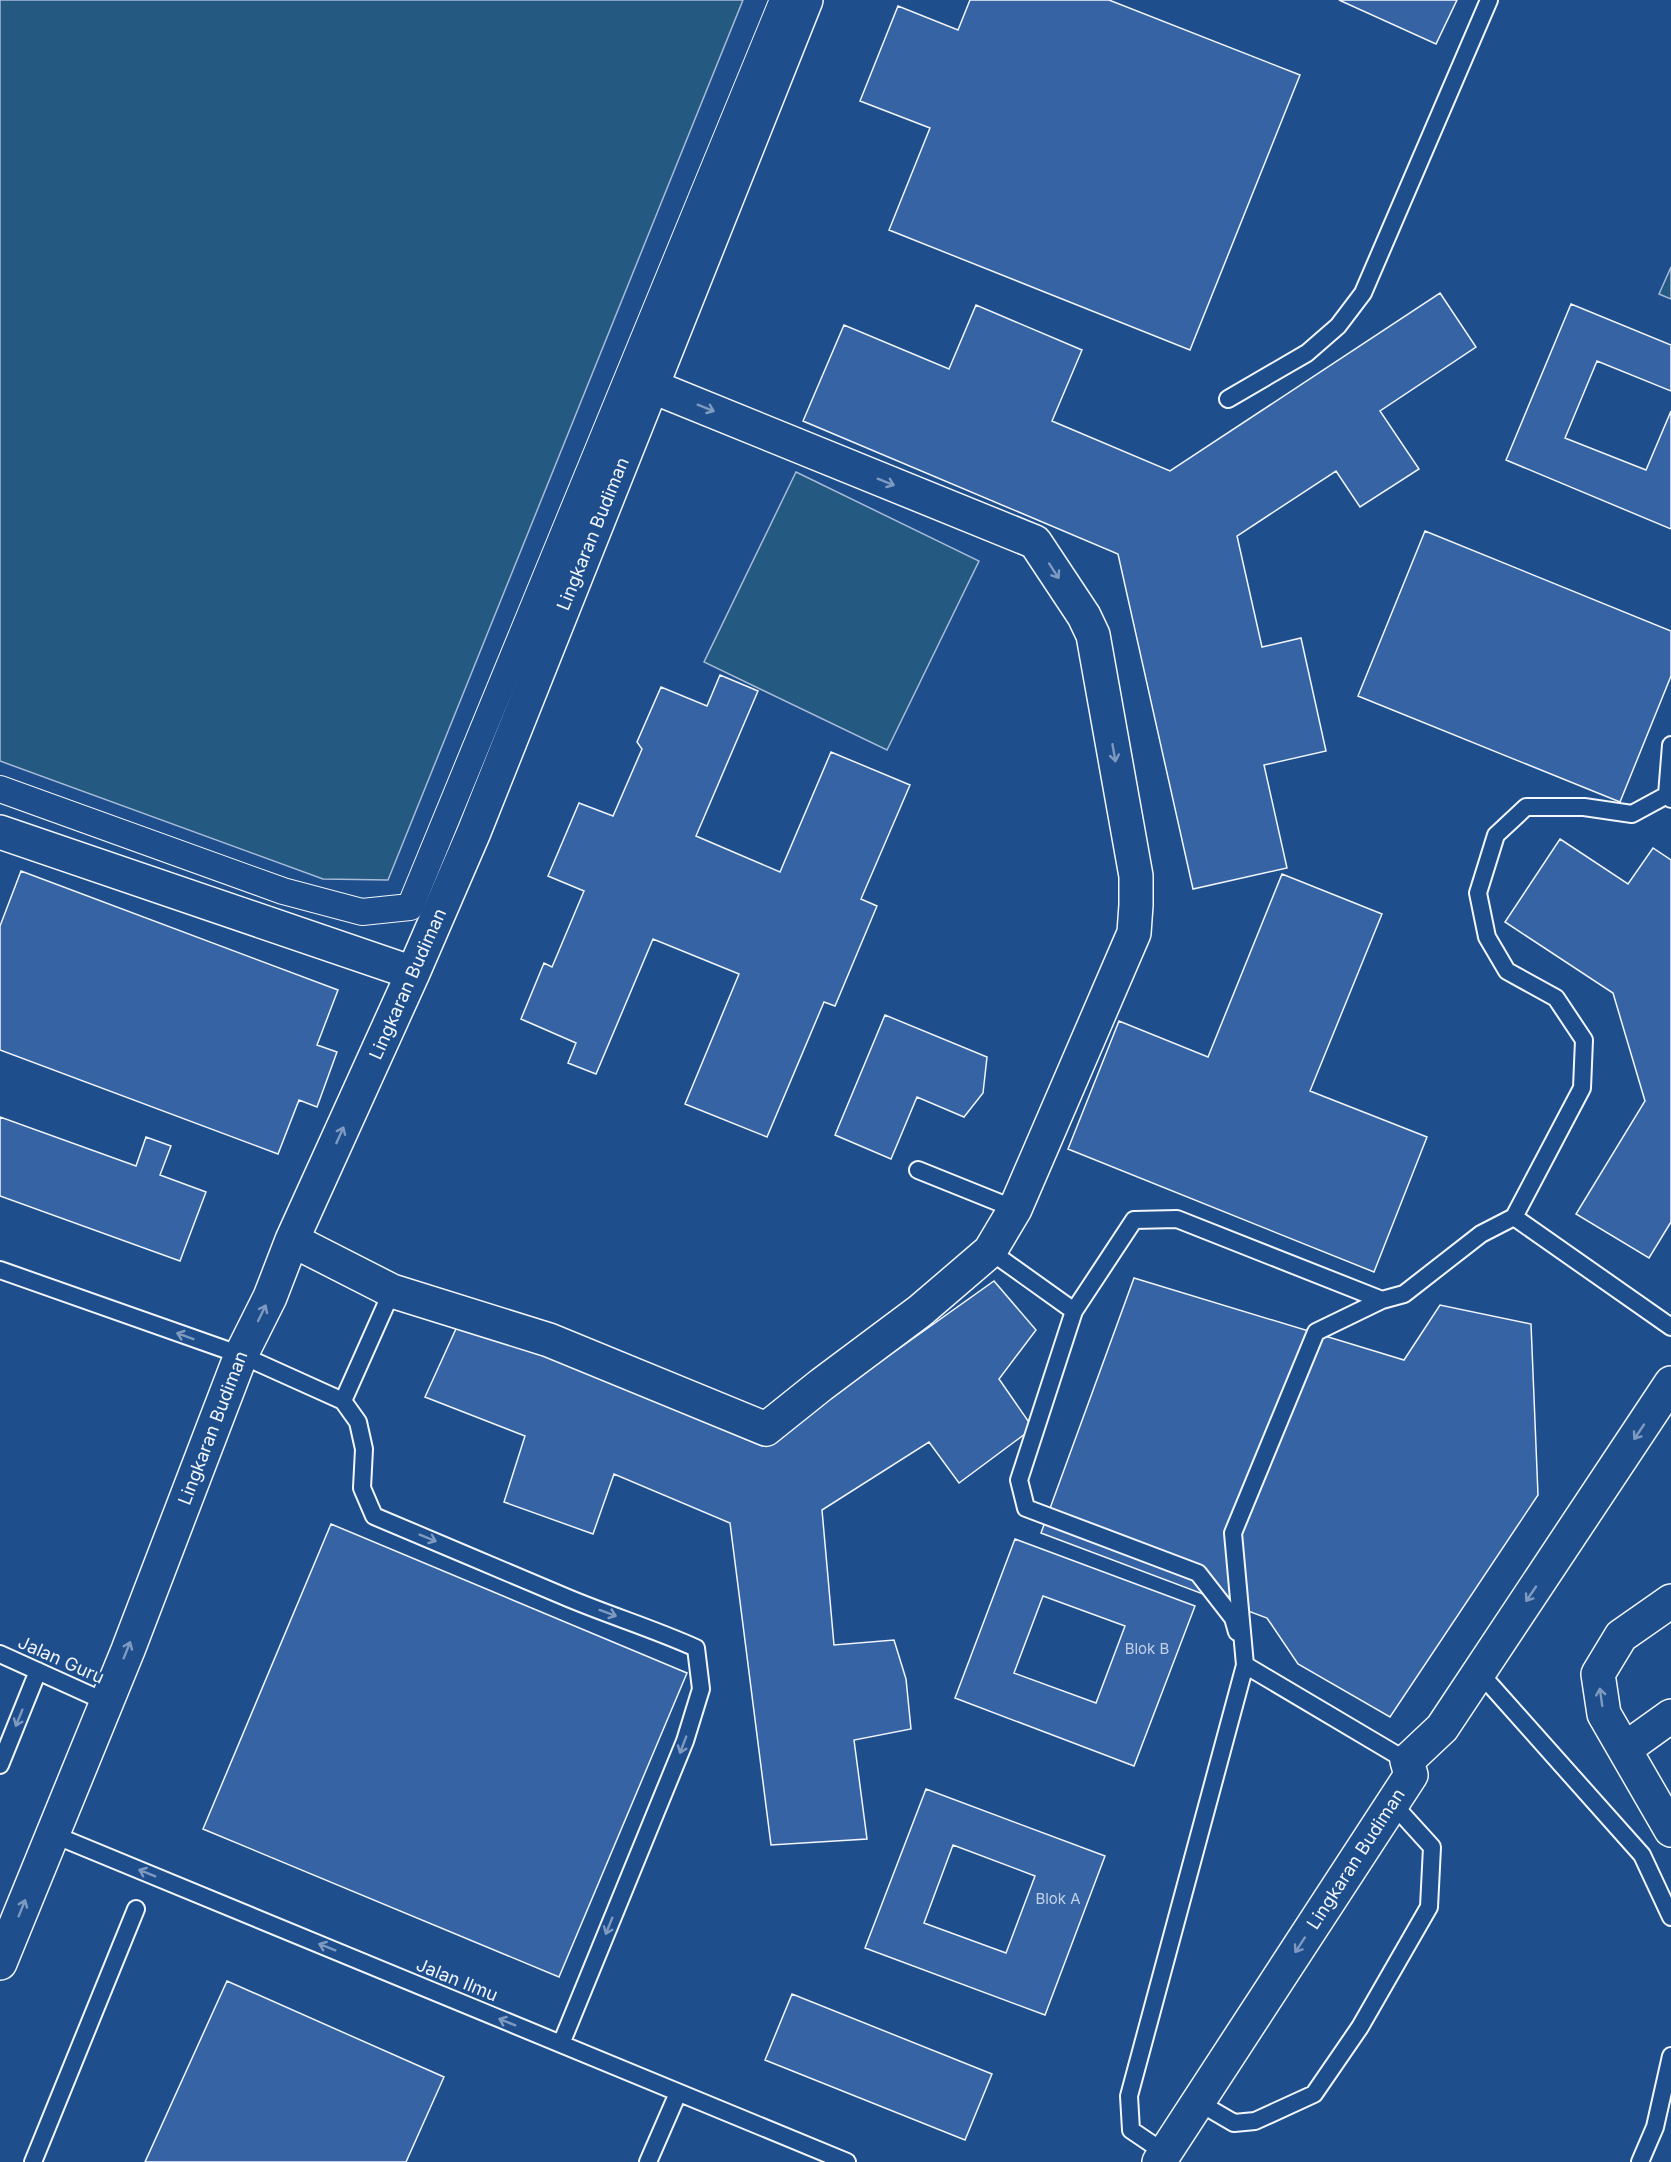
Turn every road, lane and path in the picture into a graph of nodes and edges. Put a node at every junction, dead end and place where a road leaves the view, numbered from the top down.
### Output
1 (783, 0) edge
2 (806, 0) edge
3 (1489, 0) edge
4 (651, 386) junction
5 (1228, 399) dead end
6 (1671, 745) edge
7 (0, 789) edge
8 (1669, 797) edge
9 (0, 832) edge
10 (414, 973) junction
11 (918, 1170) dead end
12 (1015, 1209) junction
13 (1514, 1217) junction
14 (292, 1240) junction
15 (990, 1251) junction
16 (0, 1270) edge
17 (392, 1291) junction
18 (1382, 1300) junction
19 (1074, 1311) junction
20 (1671, 1327) edge
21 (241, 1355) junction
22 (1671, 1383) edge
23 (343, 1401) junction
24 (1671, 1601) edge
25 (0, 1654) edge
26 (1245, 1665) junction
27 (38, 1671) junction
28 (1479, 1672) junction
29 (106, 1702) junction
30 (1671, 1716) edge
31 (1625, 1749) junction
32 (1407, 1761) junction
33 (0, 1765) edge
34 (1392, 1803) junction
35 (1671, 1830) edge
36 (52, 1834) junction
37 (136, 1909) dead end
38 (1671, 1917) edge
39 (0, 1963) edge
40 (561, 2044) junction
41 (1671, 2056) edge
42 (678, 2093) junction
43 (1198, 2102) junction
44 (1162, 2157) edge
45 (33, 2162) edge
46 (648, 2162) edge
47 (847, 2162) edge
48 (1640, 2162) edge

1 - 7 street
2 - 4 street, Lingkaran Budiman
3 - 5 lane
4 - 10 street, Lingkaran Budiman
4 -> 12 street
6 - 8 lane
8 - 13 lane
9 - 10 street
14 -> 10 street, Lingkaran Budiman
11 - 12 lane
12 - 15 street
13 - 18 lane
13 - 20 lane
14 - 17 street
21 -> 14 street, Lingkaran Budiman
15 - 17 street
15 - 19 lane
21 -> 16 lane
17 - 23 lane
18 - 19 lane
18 - 26 lane
19 - 26 lane
21 - 23 lane
29 -> 21 street, Lingkaran Budiman
22 -> 28 street
23 -> 40 lane
31 -> 24 street
25 - 27 lane, Jalan Guru
26 - 32 lane
26 - 44 lane
27 - 29 lane, Jalan Guru
27 -> 33 lane
28 - 32 street
28 - 38 lane
29 - 36 street, Lingkaran Budiman
30 - 31 street
31 - 35 street
32 - 34 street, Lingkaran Budiman
34 -> 43 street, Lingkaran Budiman
34 - 43 lane
39 -> 36 street, Lingkaran Budiman
40 -> 36 lane, Jalan Ilmu
37 - 45 lane
40 - 42 lane, Jalan Ilmu
41 - 48 lane
42 - 46 lane
42 - 47 lane, Jalan Ilmu
43 - 44 street, Lingkaran Budiman

